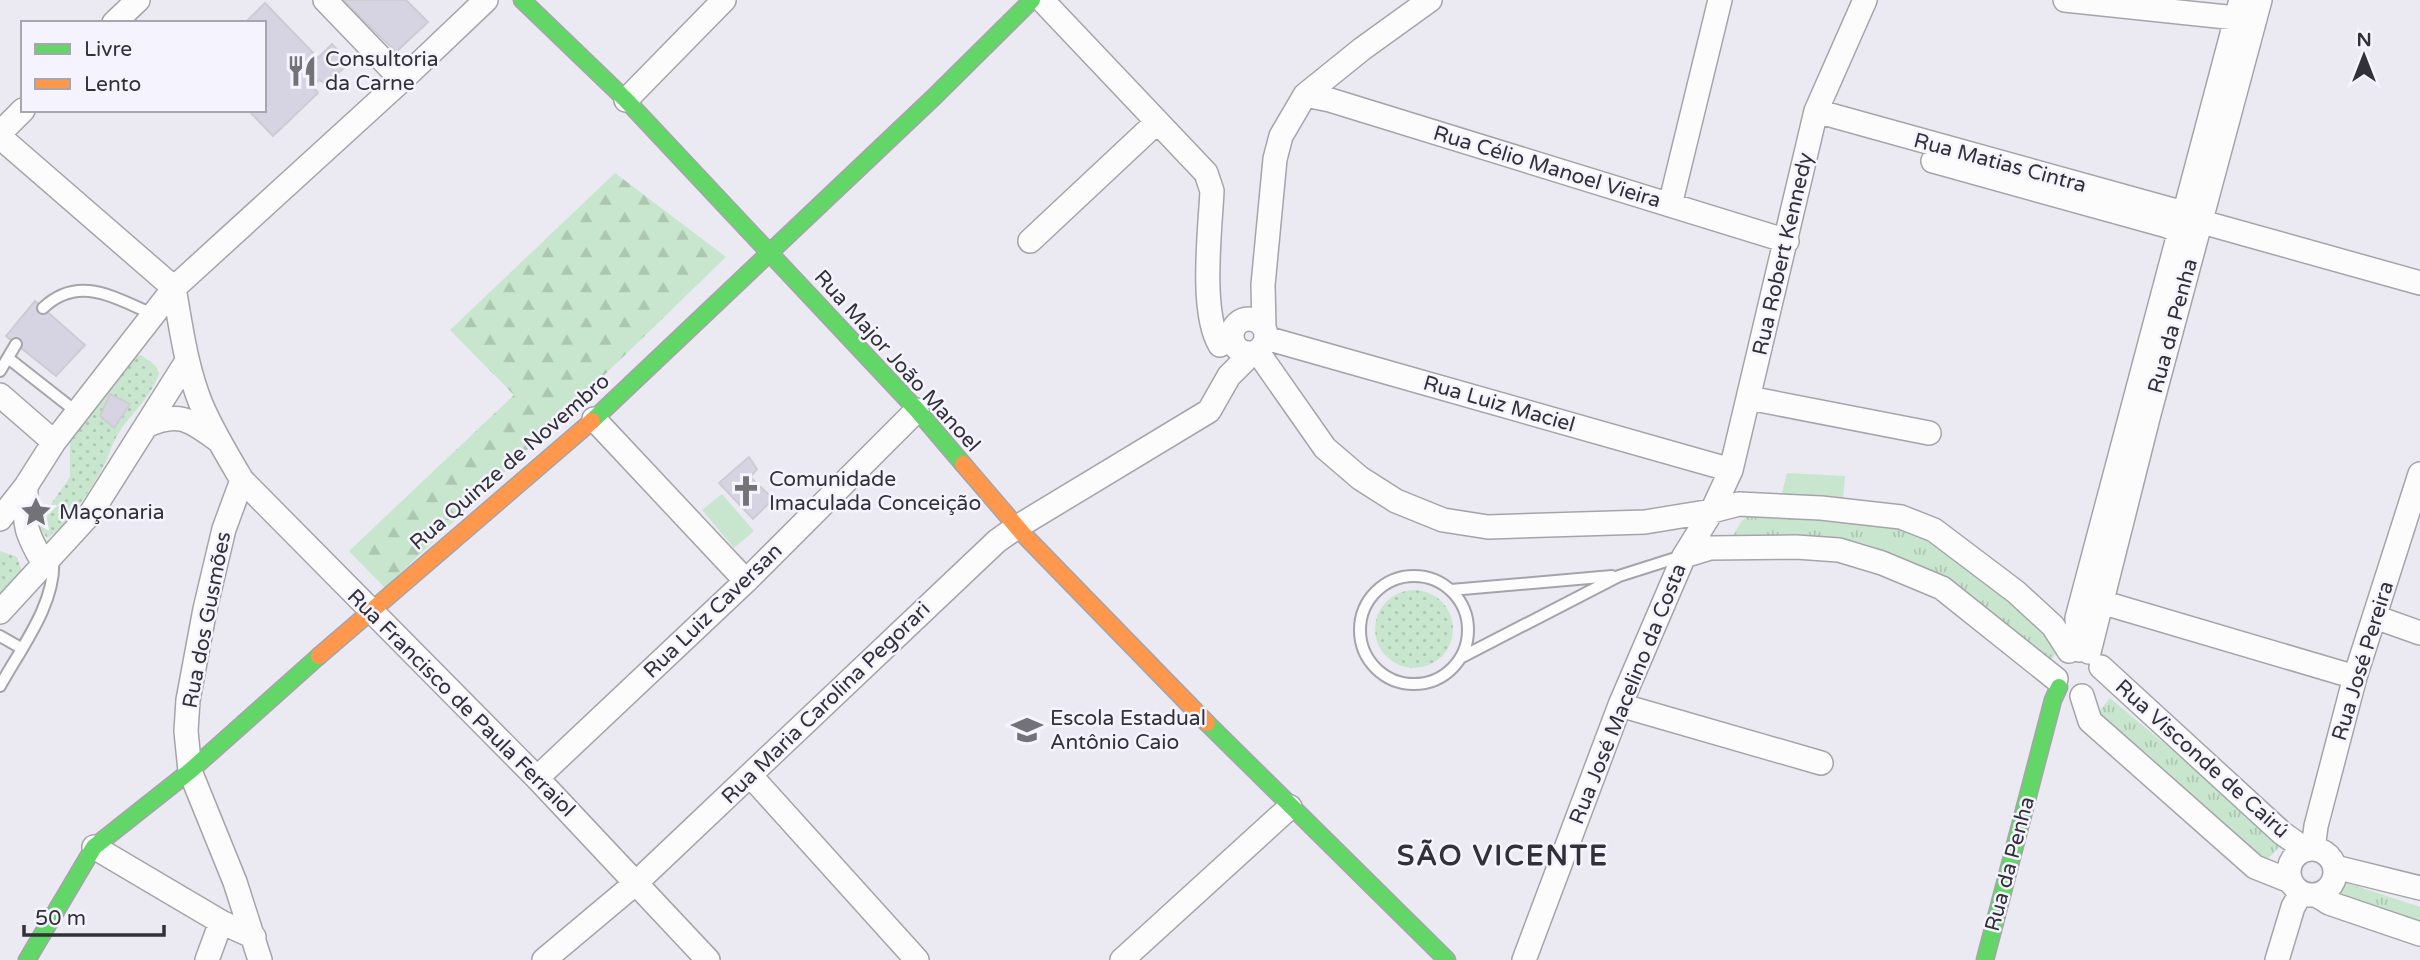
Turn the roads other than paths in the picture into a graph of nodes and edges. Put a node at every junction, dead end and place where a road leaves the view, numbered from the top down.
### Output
1 (138, 0) edge
2 (325, 0) edge
3 (486, 0) edge
4 (522, 0) edge
5 (724, 0) edge
6 (1032, 0) edge
7 (1042, 0) edge
8 (1430, 0) edge
9 (1720, 0) edge
10 (1865, 0) edge
11 (2065, 0) edge
12 (2260, 0) edge
13 (2243, 13) edge
14 (116, 21) edge
15 (402, 80) junction
16 (1306, 95) junction
17 (626, 100) junction
18 (21, 112) edge
19 (1814, 119) junction
20 (1156, 123) junction
21 (0, 135) edge
22 (1670, 205) junction
23 (2190, 227) junction
24 (1787, 240) junction
25 (1030, 241) dead end
26 (770, 252) junction
27 (2420, 283) edge
28 (1263, 285) junction
29 (174, 288) junction
30 (43, 308) dead end
31 (153, 314) junction
32 (1233, 331) junction
33 (1260, 343) junction
34 (16, 344) dead end
35 (8, 358) junction
36 (187, 361) junction
37 (0, 371) edge
38 (1229, 376) junction
39 (0, 395) edge
40 (1749, 398) junction
41 (917, 410) junction
42 (78, 413) junction
43 (594, 419) junction
44 (146, 426) junction
45 (1930, 433) dead end
46 (219, 441) junction
47 (54, 442) junction
48 (1731, 470) junction
49 (2420, 474) edge
50 (242, 480) junction
51 (26, 485) junction
52 (1712, 511) junction
53 (0, 519) edge
54 (1017, 527) junction
55 (1684, 556) junction
56 (48, 559) junction
57 (1619, 576) junction
58 (746, 581) junction
59 (1451, 590) junction
60 (2101, 602) junction
61 (370, 610) junction
62 (0, 612) edge
63 (2375, 618) junction
64 (2420, 633) edge
65 (0, 636) edge
66 (21, 648) junction
67 (2084, 655) junction
68 (1462, 657) junction
69 (2355, 677) junction
70 (0, 686) edge
71 (2068, 693) junction
72 (1620, 705) junction
73 (1821, 763) dead end
74 (190, 771) junction
75 (750, 775) junction
76 (537, 778) junction
77 (1290, 807) junction
78 (94, 847) junction
79 (2309, 850) junction
80 (2335, 867) junction
81 (637, 882) junction
82 (2420, 888) edge
83 (2302, 890) junction
84 (2015, 907) dead end
85 (221, 922) junction
86 (2420, 934) edge
87 (254, 937) junction
88 (27, 960) edge
89 (207, 960) edge
90 (260, 960) edge
91 (544, 960) edge
92 (708, 960) edge
93 (917, 960) edge
94 (1122, 960) edge
95 (1447, 960) edge
96 (1524, 960) edge
97 (1985, 960) edge
98 (2001, 960) edge
99 (2277, 960) edge

1 - 14 street
2 - 15 street
3 - 15 street
4 - 17 street, Rua Major João Manoel
5 - 17 street
6 - 26 street, Rua Quinze de Novembro
7 - 20 street
8 - 16 street
9 - 22 street
10 - 19 street, Rua Robert Kennedy
11 - 13 street
12 - 13 street, Rua da Penha
13 - 23 street, Rua da Penha
15 - 29 street
16 - 22 street, Rua Célio Manoel Vieira
16 - 28 street
17 - 26 street, Rua Major João Manoel
18 - 21 street
19 - 23 street, Rua Matias Cintra
19 - 24 street, Rua Robert Kennedy
20 - 25 street
20 - 32 street
21 - 29 street
22 - 24 street, Rua Célio Manoel Vieira
23 - 27 street, Rua Matias Cintra
23 - 60 street, Rua da Penha
23 - 67 street, Rua da Penha
24 - 40 street, Rua Robert Kennedy
26 - 41 street, Rua Major João Manoel
26 - 43 street, Rua Quinze de Novembro
28 - 32 street
28 - 33 street
29 - 31 street
29 - 36 street, Rua Francisco de Paula Ferraiol
30 - 31 lane
31 - 42 street
32 - 33 street, Rua Luiz Maciel
32 - 38 street
33 - 38 street, Rua Maria Carolina Pegorari
33 - 48 street, Rua Luiz Maciel
33 - 52 street, Rua Visconde de Cairú
34 - 35 lane
35 - 37 lane
35 - 42 lane
36 - 44 street
36 - 46 street, Rua Francisco de Paula Ferraiol
38 - 54 street, Rua Maria Carolina Pegorari
39 - 47 street
40 - 45 street
40 - 48 street, Rua Robert Kennedy
41 - 54 street, Rua Major João Manoel
41 - 58 street, Rua Luiz Caversan
42 - 47 street
43 - 58 street
43 - 61 street, Rua Quinze de Novembro
44 - 46 street, Rua Francisco de Paula Ferraiol
44 - 56 street
46 - 50 street, Rua Francisco de Paula Ferraiol
47 - 51 street
48 - 52 street, Rua Robert Kennedy
49 - 63 street, Rua José Pereira
50 - 61 street, Rua Francisco de Paula Ferraiol
50 - 74 street, Rua dos Gusmões
51 - 53 street
51 - 56 street
52 - 55 street, Rua José Macelino da Costa
52 - 67 street, Rua Visconde de Cairú
54 - 75 street, Rua Maria Carolina Pegorari
54 - 77 street, Rua Major João Manoel
55 - 57 lane
55 - 71 street
55 - 72 street, Rua José Macelino da Costa
56 - 62 street
56 - 66 lane
57 - 59 lane
57 - 68 lane
58 - 76 street, Rua Luiz Caversan
59 - 68 lane
59 - 68 lane
60 - 67 street, Rua da Penha
60 - 69 street
61 - 74 street, Rua Quinze de Novembro
61 - 76 street, Rua Francisco de Paula Ferraiol
63 - 64 street
63 - 69 street, Rua José Pereira
65 - 66 lane
66 - 70 lane
67 - 71 street
67 - 71 street
67 - 79 street, Rua Visconde de Cairú
69 - 79 street, Rua José Pereira
71 - 83 street, Rua Visconde de Cairú
71 - 97 street, Rua da Penha
72 - 73 street
72 - 96 street, Rua José Macelino da Costa
74 - 78 street, Rua Quinze de Novembro
74 - 87 street, Rua dos Gusmões
75 - 81 street, Rua Maria Carolina Pegorari
75 - 93 street
76 - 81 street, Rua Francisco de Paula Ferraiol
77 - 94 street
77 - 95 street, Rua Major João Manoel
78 - 85 street
78 - 88 street, Rua Quinze de Novembro
79 - 80 street
79 - 83 street
80 - 82 street
80 - 83 street
81 - 91 street, Rua Maria Carolina Pegorari
81 - 92 street, Rua Francisco de Paula Ferraiol
83 - 86 street, Rua Visconde de Cairú
83 - 99 street
84 - 98 street, Rua da Penha
85 - 87 street
85 - 89 street
87 - 90 street, Rua dos Gusmões

